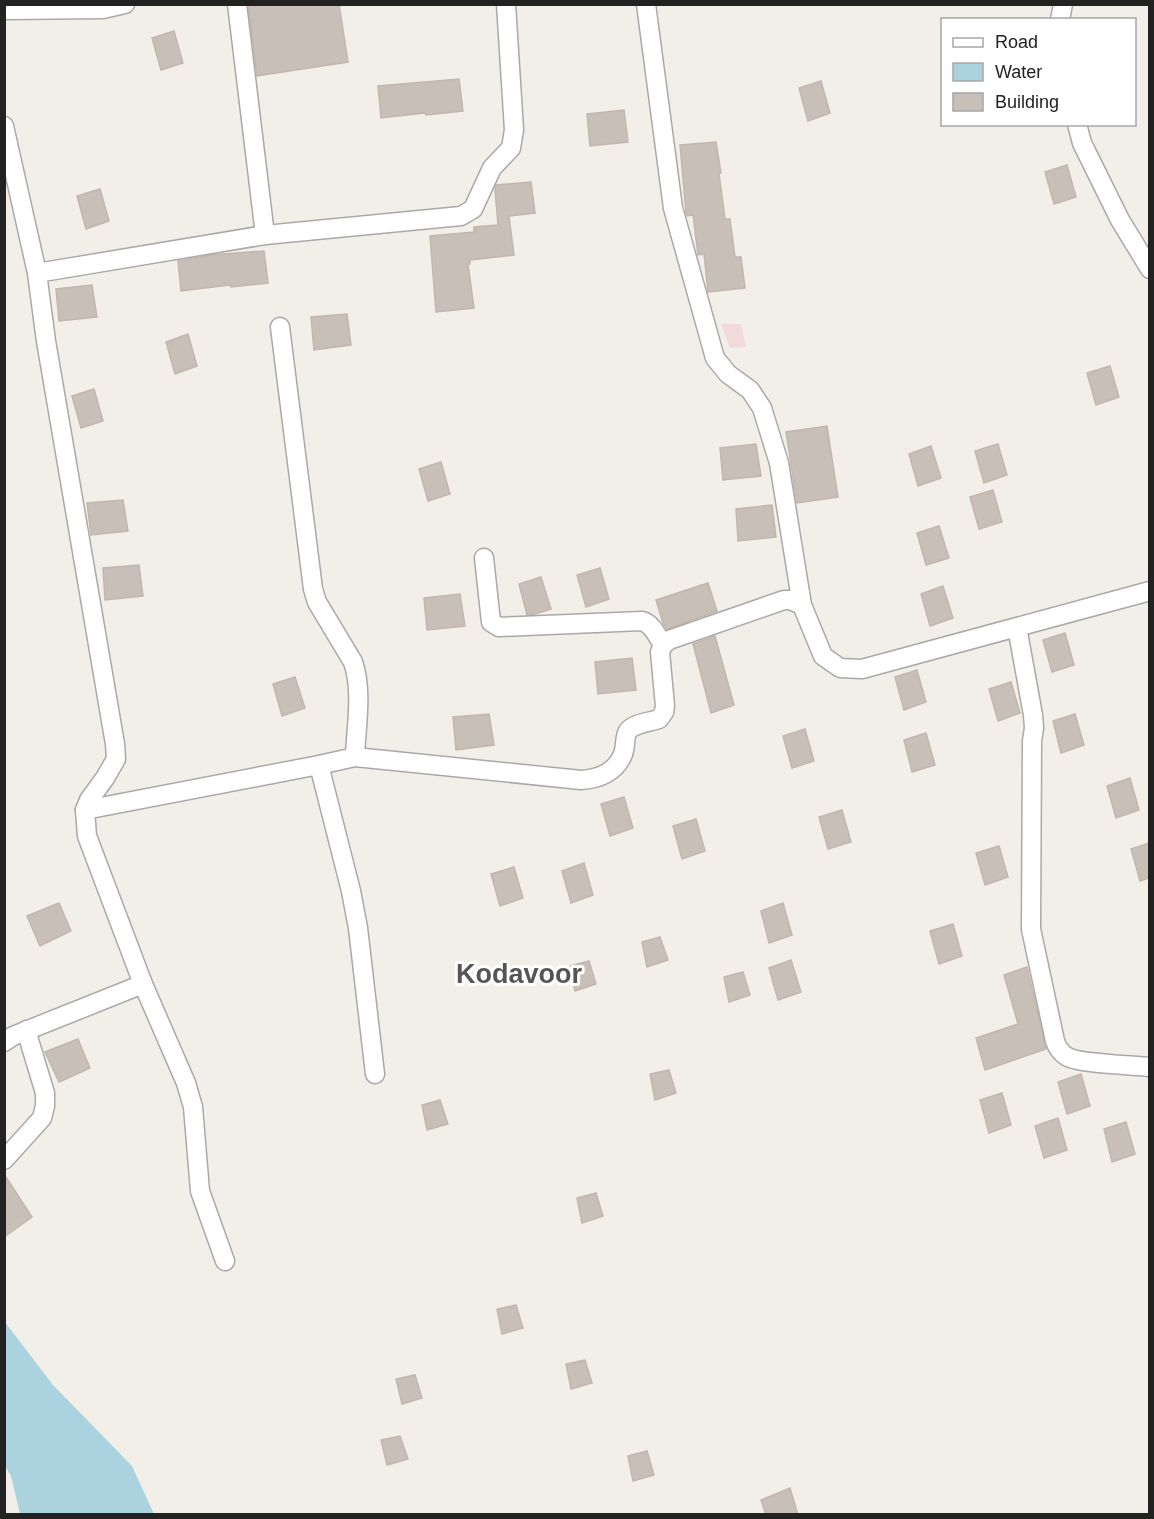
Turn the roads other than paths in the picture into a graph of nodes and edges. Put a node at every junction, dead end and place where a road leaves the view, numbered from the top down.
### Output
1 (125, 4) edge
2 (237, 4) edge
3 (507, 4) edge
4 (646, 4) edge
5 (4, 10) edge
6 (4, 126) edge
7 (1078, 126) edge
8 (265, 235) junction
9 (1149, 267) edge
10 (37, 273) junction
11 (280, 327) dead end
12 (484, 558) dead end
13 (1149, 591) edge
14 (802, 605) junction
15 (1017, 627) junction
16 (663, 645) junction
17 (355, 757) junction
18 (319, 765) junction
19 (85, 810) junction
20 (143, 984) junction
21 (12, 1033) edge
22 (1149, 1067) edge
23 (375, 1074) dead end
24 (4, 1160) edge
25 (225, 1261) dead end

1 - 5 street
2 - 8 street
3 - 8 street
4 - 14 street
6 - 10 street
7 - 9 street
8 - 10 street
10 - 19 street
11 - 17 street
12 - 16 street
13 - 15 street
14 - 15 street
14 - 16 street
15 - 22 street
16 - 17 street
17 - 18 street
18 - 19 street
18 - 23 street
19 - 20 street
20 - 21 street
20 - 25 street
21 - 24 street

